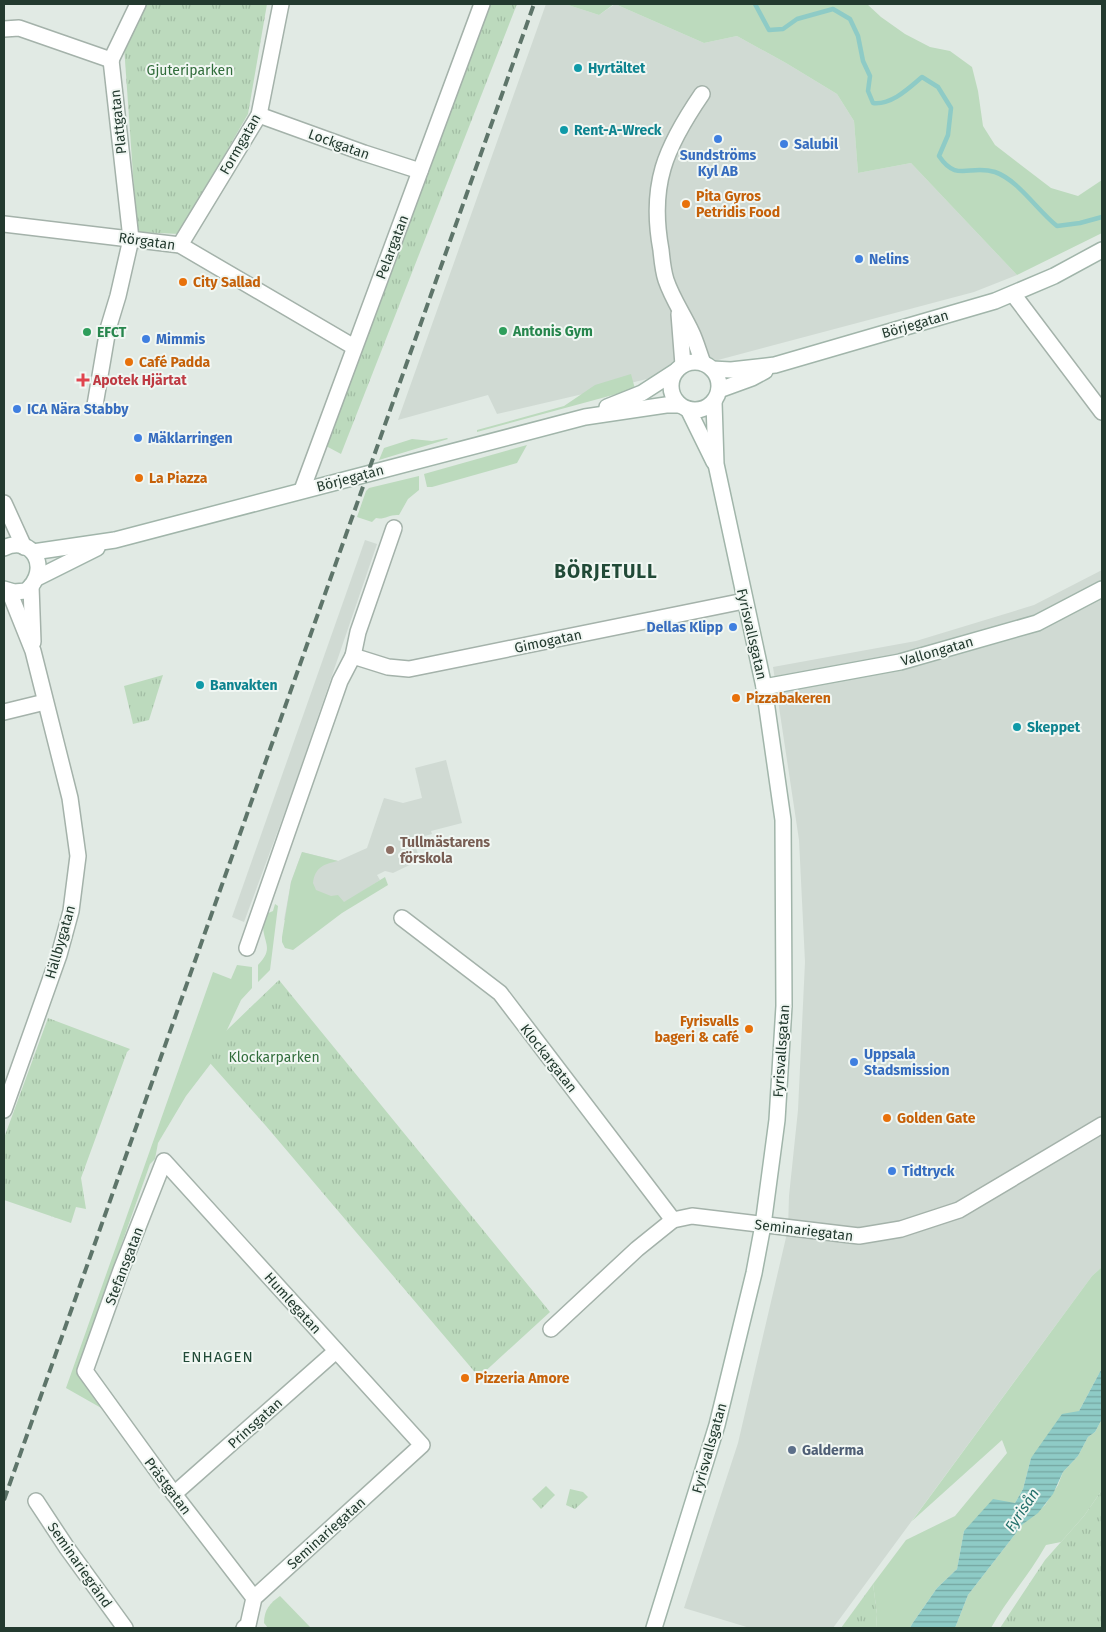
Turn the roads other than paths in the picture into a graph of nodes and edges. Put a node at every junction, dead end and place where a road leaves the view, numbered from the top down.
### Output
1 (138, 4) edge
2 (280, 4) edge
3 (482, 4) edge
4 (4, 29) edge
5 (112, 60) junction
6 (702, 94) dead end
7 (259, 115) junction
8 (420, 171) junction
9 (4, 224) edge
10 (131, 239) junction
11 (1102, 244) edge
12 (180, 245) junction
13 (1102, 250) edge
14 (1054, 276) junction
15 (1012, 294) junction
16 (679, 310) junction
17 (354, 347) junction
18 (775, 365) junction
19 (708, 366) junction
20 (680, 368) junction
21 (717, 396) junction
22 (95, 405) dead end
23 (684, 407) junction
24 (1102, 412) edge
25 (585, 417) junction
26 (716, 464) junction
27 (302, 490) junction
28 (4, 503) edge
29 (394, 528) dead end
30 (114, 540) junction
31 (4, 548) edge
32 (28, 549) junction
33 (34, 582) junction
34 (1102, 589) edge
35 (7, 590) edge
36 (744, 601) junction
37 (33, 650) junction
38 (353, 656) junction
39 (764, 687) junction
40 (45, 702) junction
41 (4, 712) edge
42 (402, 918) dead end
43 (246, 948) dead end
44 (4, 1110) edge
45 (1102, 1124) edge
46 (164, 1161) joint
47 (673, 1220) junction
48 (763, 1225) junction
49 (552, 1330) dead end
50 (336, 1351) junction
51 (85, 1372) joint
52 (422, 1445) joint
53 (174, 1494) junction
54 (36, 1501) dead end
55 (254, 1598) junction
56 (248, 1627) edge
57 (125, 1628) edge
58 (654, 1628) edge

1 - 5 street
2 - 7 street, Formgatan
3 - 8 street, Pelargatan
4 - 5 street
5 - 10 street, Plattgatan
6 - 16 street
7 - 8 street, Lockgatan
7 - 12 street, Formgatan
8 - 17 street, Pelargatan
9 - 10 street, Rörgatan
10 - 12 street, Rörgatan
10 - 22 street, Plattgatan
11 - 14 street, Börjegatan
12 - 17 street, Rörgatan
13 - 14 street, Börjegatan
14 - 15 street, Börjegatan
15 - 18 street, Börjegatan
15 - 24 street
16 - 19 street
16 - 20 street
17 - 27 street, Pelargatan
18 - 19 street, Börjegatan
18 - 21 street, Börjegatan
19 - 20 street
19 - 21 street
20 - 23 street
20 - 25 street, Börjegatan
21 - 23 street
21 - 26 street, Fyrisvallsgatan
23 - 25 street, Börjegatan
23 - 26 street, Fyrisvallsgatan
25 - 27 street, Börjegatan
26 - 36 street, Fyrisvallsgatan
27 - 30 street, Börjegatan
28 - 32 street
29 - 38 street
30 - 32 street, Börjegatan
30 - 33 street, Börjegatan
31 - 32 street, Börjegatan
32 - 33 street
33 - 35 street, Börjegatan
33 - 37 street, Hällbygatan
34 - 39 street, Vallongatan
35 - 37 street, Hällbygatan
36 - 38 street, Gimogatan
36 - 39 street, Fyrisvallsgatan
37 - 40 street, Hällbygatan
38 - 43 street
39 - 48 street, Fyrisvallsgatan
40 - 41 street
40 - 44 street, Hällbygatan
42 - 47 street, Klockargatan
45 - 48 street, Seminariegatan
46 - 50 street, Humlegatan
46 - 51 street, Stefansgatan
47 - 48 street, Seminariegatan
47 - 49 street
48 - 58 street, Fyrisvallsgatan
50 - 52 street, Humlegatan
50 - 53 street, Prinsgatan
51 - 53 street, Prästgatan
52 - 55 street, Seminariegatan
53 - 55 street, Prästgatan
54 - 57 street, Seminariegränd
55 - 56 street

